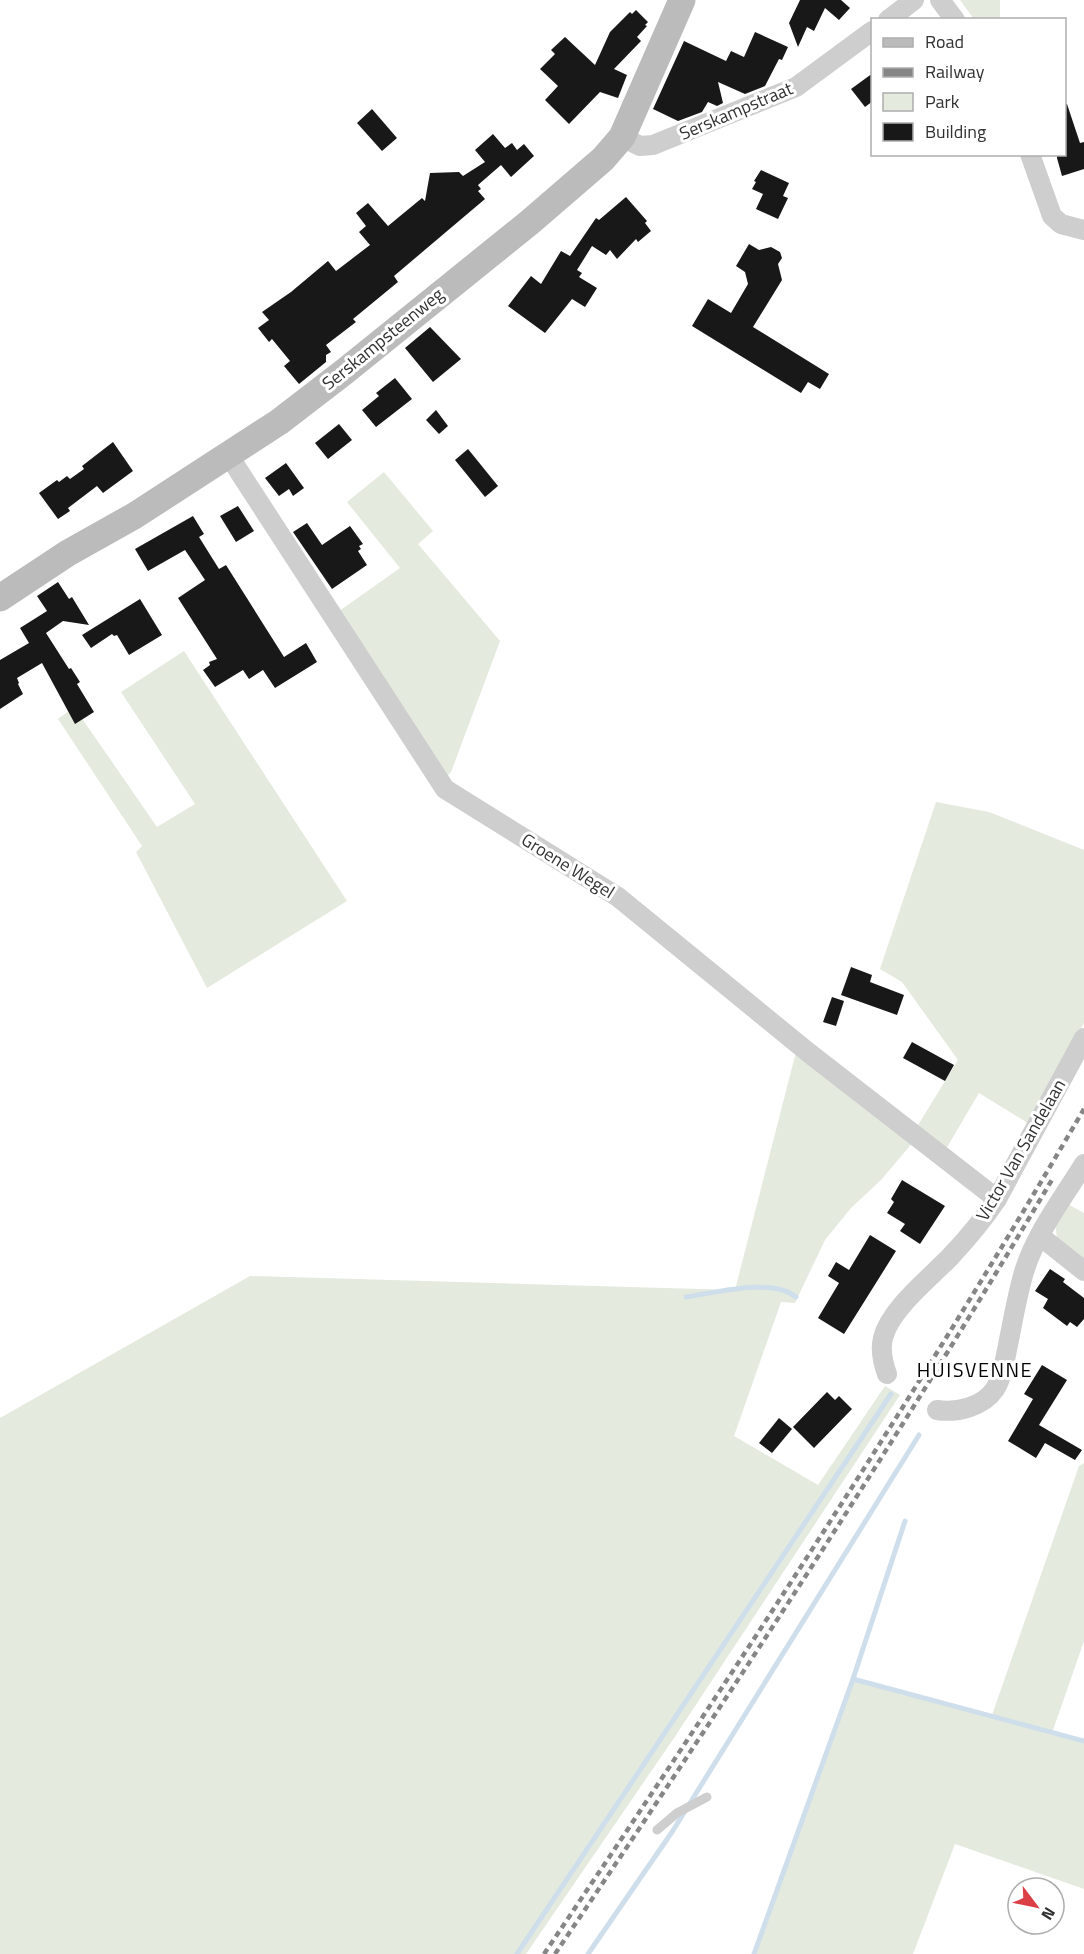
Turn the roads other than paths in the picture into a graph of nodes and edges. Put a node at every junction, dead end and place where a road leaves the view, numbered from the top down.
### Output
1 (682, 0) edge
2 (914, 0) edge
3 (940, 0) edge
4 (891, 18) edge
5 (954, 18) edge
6 (871, 32) edge
7 (622, 137) junction
8 (1031, 156) edge
9 (1084, 230) edge
10 (229, 456) junction
11 (0, 598) edge
12 (1084, 1038) edge
13 (1084, 1164) edge
14 (997, 1199) junction
15 (1040, 1236) junction
16 (1084, 1271) edge
17 (887, 1374) dead end
18 (937, 1410) dead end
19 (707, 1797) dead end
20 (657, 1830) dead end

1 - 7 street, Serskampsteenweg
2 - 4 street
3 - 5 street
6 - 7 street, Serskampstraat
7 - 10 street, Serskampsteenweg
8 - 9 street
10 - 11 street, Serskampsteenweg
10 - 14 street, Groene Wegel
12 - 14 street, Victor Van Sandelaan
13 - 15 street
14 - 17 street, Victor Van Sandelaan
15 - 16 street
15 - 18 street
19 - 20 lane

